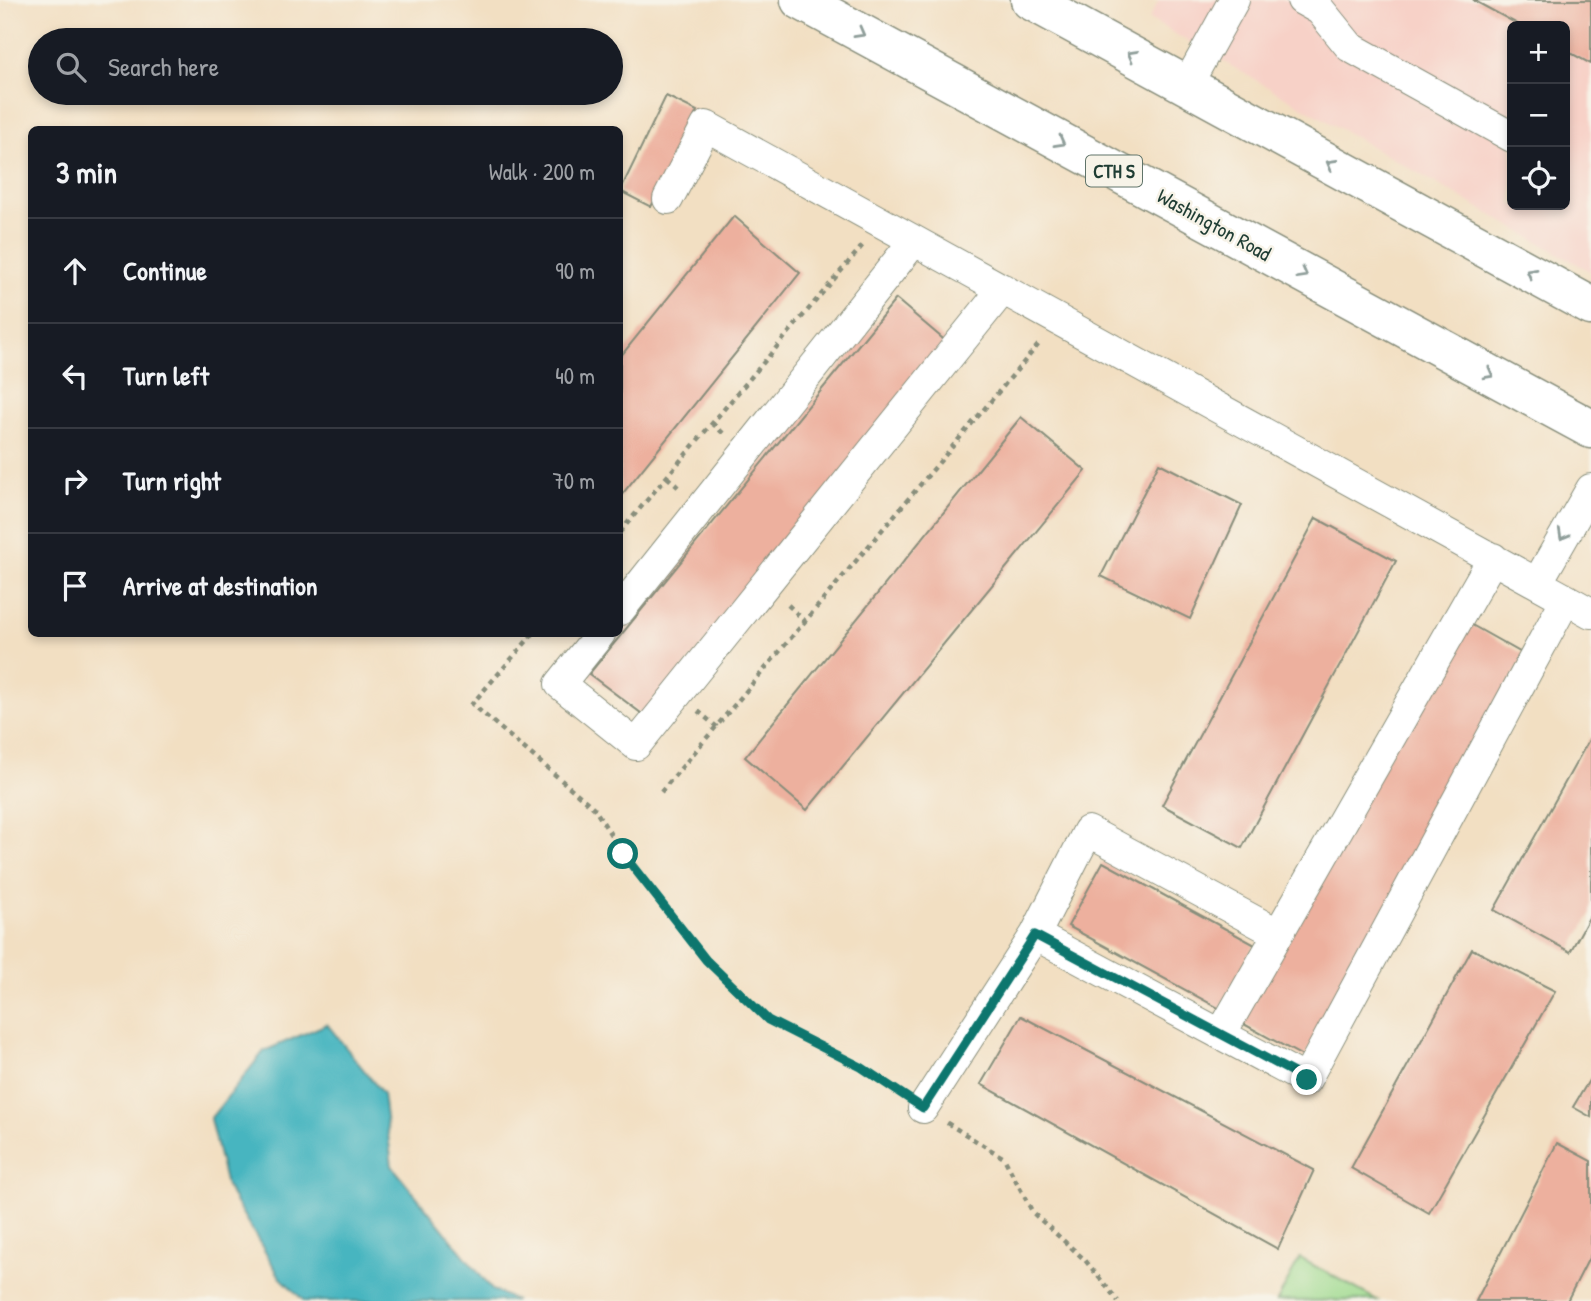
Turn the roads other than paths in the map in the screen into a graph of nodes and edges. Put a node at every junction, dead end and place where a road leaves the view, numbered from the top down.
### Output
1 (800, 0) edge
2 (1030, 0) edge
3 (1234, 0) edge
4 (1302, 0) edge
5 (1187, 85) junction
6 (1507, 135) edge
7 (668, 199) dead end
8 (914, 241) junction
9 (1003, 289) junction
10 (1591, 306) edge
11 (1591, 429) edge
12 (1591, 489) edge
13 (1493, 558) junction
14 (1537, 583) junction
15 (1583, 604) edge
16 (623, 606) edge
17 (598, 637) edge
18 (1277, 933) junction
19 (1035, 935) junction
20 (1221, 1034) junction
21 (923, 1108) road end

1 -> 11 main road, Washington Road / CTH S
5 -> 2 main road
3 - 5 lane
4 - 6 lane
10 -> 5 main road
7 - 8 lane
8 - 9 lane
8 - 16 lane
9 - 13 lane
9 - 17 lane
12 -> 14 lane
13 - 14 lane
13 - 18 lane
14 - 15 lane
15 - 20 lane
18 - 19 lane
18 - 20 lane
19 - 20 lane
19 - 21 lane

